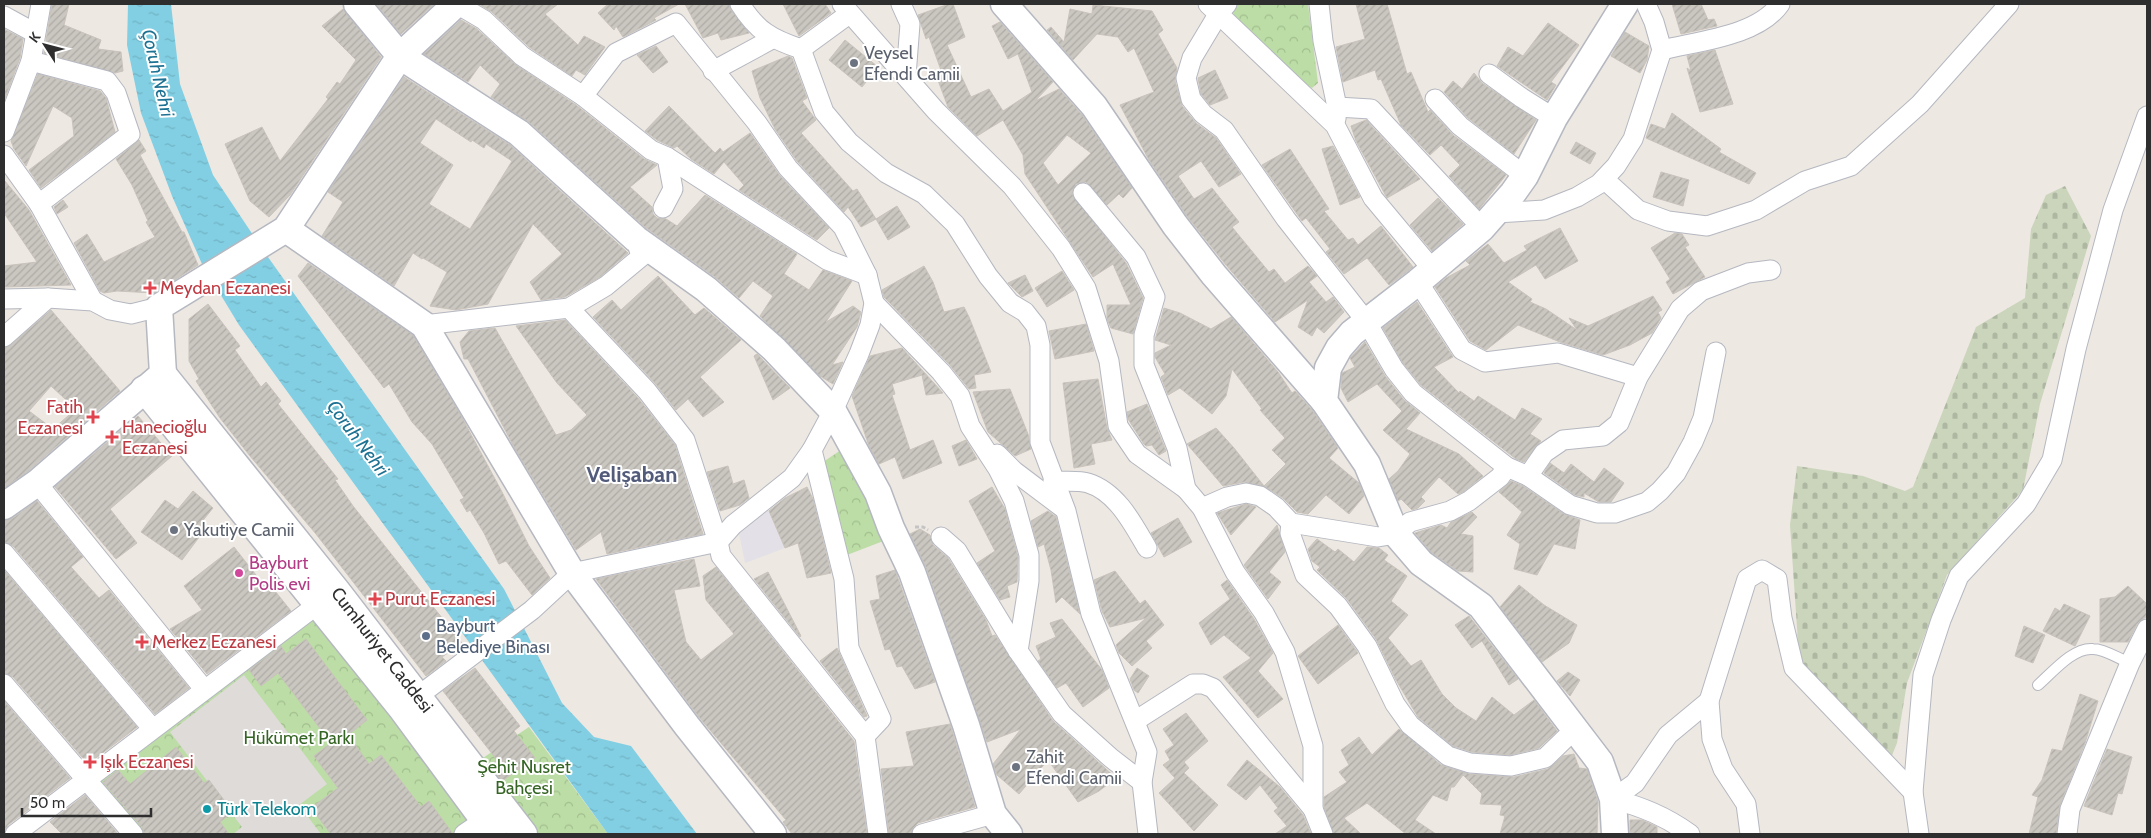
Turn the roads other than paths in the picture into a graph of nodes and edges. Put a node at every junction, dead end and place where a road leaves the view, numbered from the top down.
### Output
1 (41, 4) edge
2 (356, 4) edge
3 (456, 4) edge
4 (740, 4) edge
5 (901, 4) edge
6 (1004, 4) edge
7 (1319, 4) edge
8 (1625, 4) edge
9 (1646, 4) edge
10 (1780, 4) edge
11 (2009, 4) edge
12 (1218, 7) edge
13 (846, 9) edge
14 (4, 16) edge
15 (35, 33) junction
16 (772, 39) junction
17 (801, 49) junction
18 (1662, 50) junction
19 (400, 56) junction
20 (31, 61) junction
21 (713, 71) junction
22 (1489, 74) dead end
23 (906, 76) junction
24 (583, 96) junction
25 (1435, 99) dead end
26 (1337, 107) junction
27 (2147, 116) edge
28 (1554, 118) junction
29 (1335, 125) junction
30 (4, 132) edge
31 (4, 155) edge
32 (667, 157) junction
33 (1525, 176) junction
34 (1604, 179) junction
35 (1083, 193) dead end
36 (39, 204) junction
37 (663, 208) dead end
38 (1489, 221) junction
39 (278, 234) junction
40 (636, 239) junction
41 (1771, 270) dead end
42 (867, 275) junction
43 (1426, 276) junction
44 (48, 298) junction
45 (4, 299) edge
46 (93, 301) junction
47 (874, 303) junction
48 (159, 307) junction
49 (569, 308) junction
50 (1366, 321) junction
51 (424, 325) junction
52 (4, 337) edge
53 (1716, 352) dead end
54 (1638, 377) junction
55 (153, 381) junction
56 (1324, 401) junction
57 (833, 411) junction
58 (970, 426) junction
59 (812, 450) junction
60 (1507, 466) junction
61 (1528, 476) junction
62 (1053, 481) junction
63 (37, 482) junction
64 (1186, 489) junction
65 (4, 506) edge
66 (1202, 508) junction
67 (1066, 511) junction
68 (1291, 523) junction
69 (1396, 534) junction
70 (941, 537) dead end
71 (718, 542) junction
72 (1147, 548) dead end
73 (4, 553) edge
74 (572, 573) junction
75 (327, 598) junction
76 (2147, 629) edge
77 (1018, 651) junction
78 (2130, 664) junction
79 (4, 684) edge
80 (2038, 685) dead end
81 (204, 690) junction
82 (1709, 701) junction
83 (409, 702) junction
84 (1135, 721) junction
85 (152, 728) junction
86 (1576, 728) junction
87 (865, 736) junction
88 (86, 781) junction
89 (1142, 782) junction
90 (1913, 792) junction
91 (1613, 799) junction
92 (1313, 809) junction
93 (993, 814) junction
94 (480, 830) edge
95 (15, 834) edge
96 (133, 834) edge
97 (524, 834) edge
98 (774, 834) edge
99 (878, 834) edge
100 (922, 834) edge
101 (1009, 834) edge
102 (1148, 834) edge
103 (1323, 834) edge
104 (1615, 834) edge
105 (1690, 834) edge
106 (1750, 834) edge
107 (1919, 834) edge
108 (2067, 834) edge

1 - 15 street
2 - 19 street
3 - 19 street
3 - 24 street
4 - 16 street
5 - 23 street
6 - 56 street
7 - 26 street
8 - 28 street
9 - 18 street
10 - 18 street
11 - 34 street
12 - 29 street
12 - 50 street
13 - 17 street
13 - 23 street
14 - 15 street
15 - 20 street
16 - 17 street
16 - 21 street
17 - 62 street
18 - 34 street
19 - 39 street
19 - 40 street
20 - 30 street
20 - 36 street
21 - 24 street
21 - 42 street
22 - 28 street
23 - 64 street
24 - 32 street
25 - 33 street
26 - 29 street
26 - 38 street
27 - 90 street
28 - 33 street
29 - 43 street
31 - 36 street
32 - 37 street
32 - 42 street
33 - 38 street
34 - 38 street
35 - 64 street
36 - 46 street
38 - 43 street
39 - 48 street
39 - 51 street
40 - 49 street
40 - 57 street
41 - 54 street
42 - 47 street
43 - 50 street
43 - 54 street
44 - 45 street
44 - 46 street
44 - 52 street
46 - 48 street
47 - 57 street
47 - 58 street
48 - 55 street
49 - 51 street
49 - 71 street
50 - 56 street
50 - 60 street
51 - 74 street
53 - 61 street
54 - 61 street
55 - 63 street
55 - 75 street, Cumhuriyet Caddesi
56 - 69 street
57 - 59 street
57 - 93 street
58 - 67 street
58 - 77 street
59 - 71 street
59 - 87 street
60 - 61 street
60 - 69 street
62 - 67 street
62 - 72 street
63 - 65 street
63 - 81 street
64 - 66 street
66 - 68 street
66 - 92 street
67 - 84 street
68 - 69 street
68 - 86 street
69 - 86 street
70 - 77 street
71 - 74 street
71 - 87 street
73 - 85 street
74 - 83 street
74 - 98 street
75 - 81 street
75 - 83 street, Cumhuriyet Caddesi
76 - 78 street
77 - 89 street
78 - 80 lane
78 - 108 street
79 - 88 street
81 - 85 street
82 - 90 street
82 - 91 street
82 - 106 street
83 - 94 street, Cumhuriyet Caddesi
83 - 97 street, Cumhuriyet Caddesi
84 - 89 street
84 - 92 street
85 - 88 street
86 - 91 street
87 - 99 street
88 - 95 street
88 - 96 street
89 - 102 street
90 - 107 street
91 - 104 street
91 - 105 street
92 - 103 street
93 - 100 street
93 - 101 street

